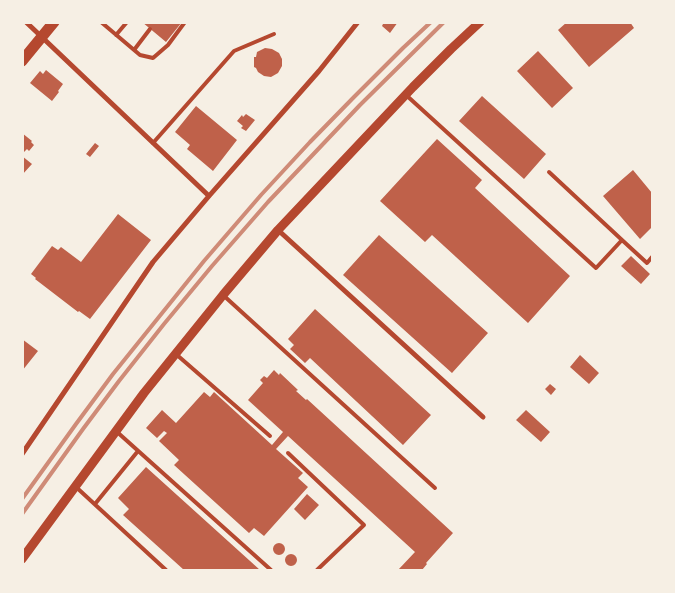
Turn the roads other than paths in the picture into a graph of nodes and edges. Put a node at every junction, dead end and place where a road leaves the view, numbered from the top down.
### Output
1 (26, 22) edge
2 (54, 22) edge
3 (102, 22) edge
4 (126, 22) edge
5 (186, 22) edge
6 (358, 22) edge
7 (480, 22) edge
8 (150, 30) dead end
9 (274, 34) dead end
10 (116, 35) junction
11 (42, 37) junction
12 (134, 50) junction
13 (22, 60) edge
14 (406, 95) junction
15 (153, 143) junction
16 (549, 172) dead end
17 (209, 196) junction
18 (278, 230) junction
19 (622, 240) junction
20 (652, 257) edge
21 (223, 295) junction
22 (175, 353) junction
23 (483, 417) dead end
24 (116, 431) junction
25 (270, 436) dead end
26 (138, 451) junction
27 (288, 453) dead end
28 (22, 454) edge
29 (76, 486) junction
30 (435, 488) dead end
31 (95, 504) junction
32 (22, 559) edge
33 (166, 570) edge
34 (271, 570) edge
35 (317, 570) edge

1 - 11 street
2 - 11 main road
3 - 10 lane
4 - 10 lane
5 - 12 lane
6 - 17 street
7 - 14 street
8 - 12 lane
9 - 15 lane
10 - 12 lane
11 - 13 main road
11 - 15 street
14 - 18 street
14 - 19 lane
15 - 17 street
16 - 19 lane
17 - 28 street
18 - 21 street
18 - 23 street
19 - 20 lane
21 - 22 street
21 - 30 lane
22 - 24 street
22 - 25 lane
24 - 26 lane
24 - 29 street
26 - 31 lane
26 - 34 lane
27 - 35 lane
29 - 31 lane
29 - 32 street
31 - 33 lane

